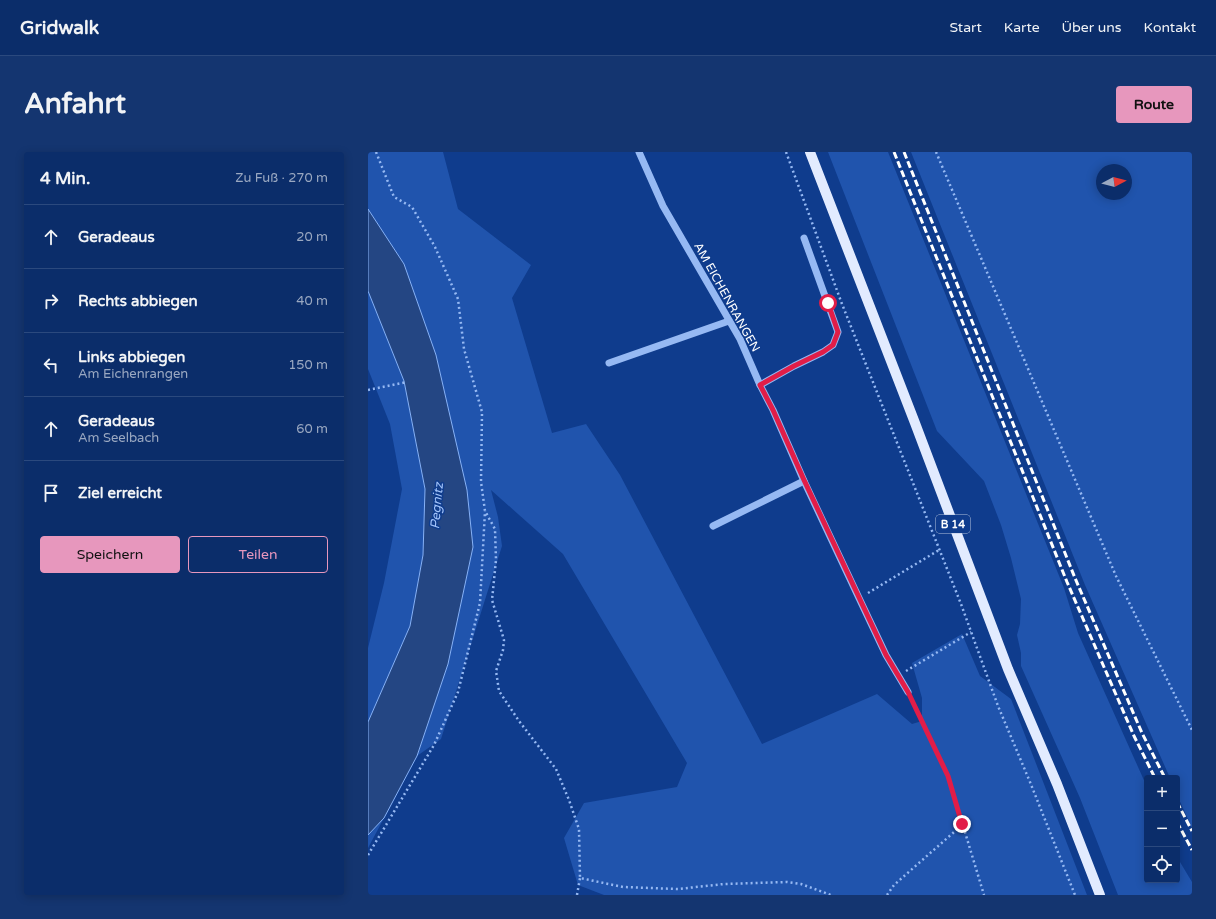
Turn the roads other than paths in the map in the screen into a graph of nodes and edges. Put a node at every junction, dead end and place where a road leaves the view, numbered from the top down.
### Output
1 (639, 152) edge
2 (810, 152) edge
3 (804, 238) dead end
4 (729, 321) junction
5 (610, 363) dead end
6 (760, 385) junction
7 (804, 480) junction
8 (713, 526) dead end
9 (908, 692) road end
10 (1100, 895) edge

1 - 4 street, AM EICHENRANGEN
2 - 10 main road, B 14
3 - 6 street
4 - 5 street
4 - 6 street, AM EICHENRANGEN
6 - 7 street, AM EICHENRANGEN
7 - 8 street
7 - 9 street, AM EICHENRANGEN

